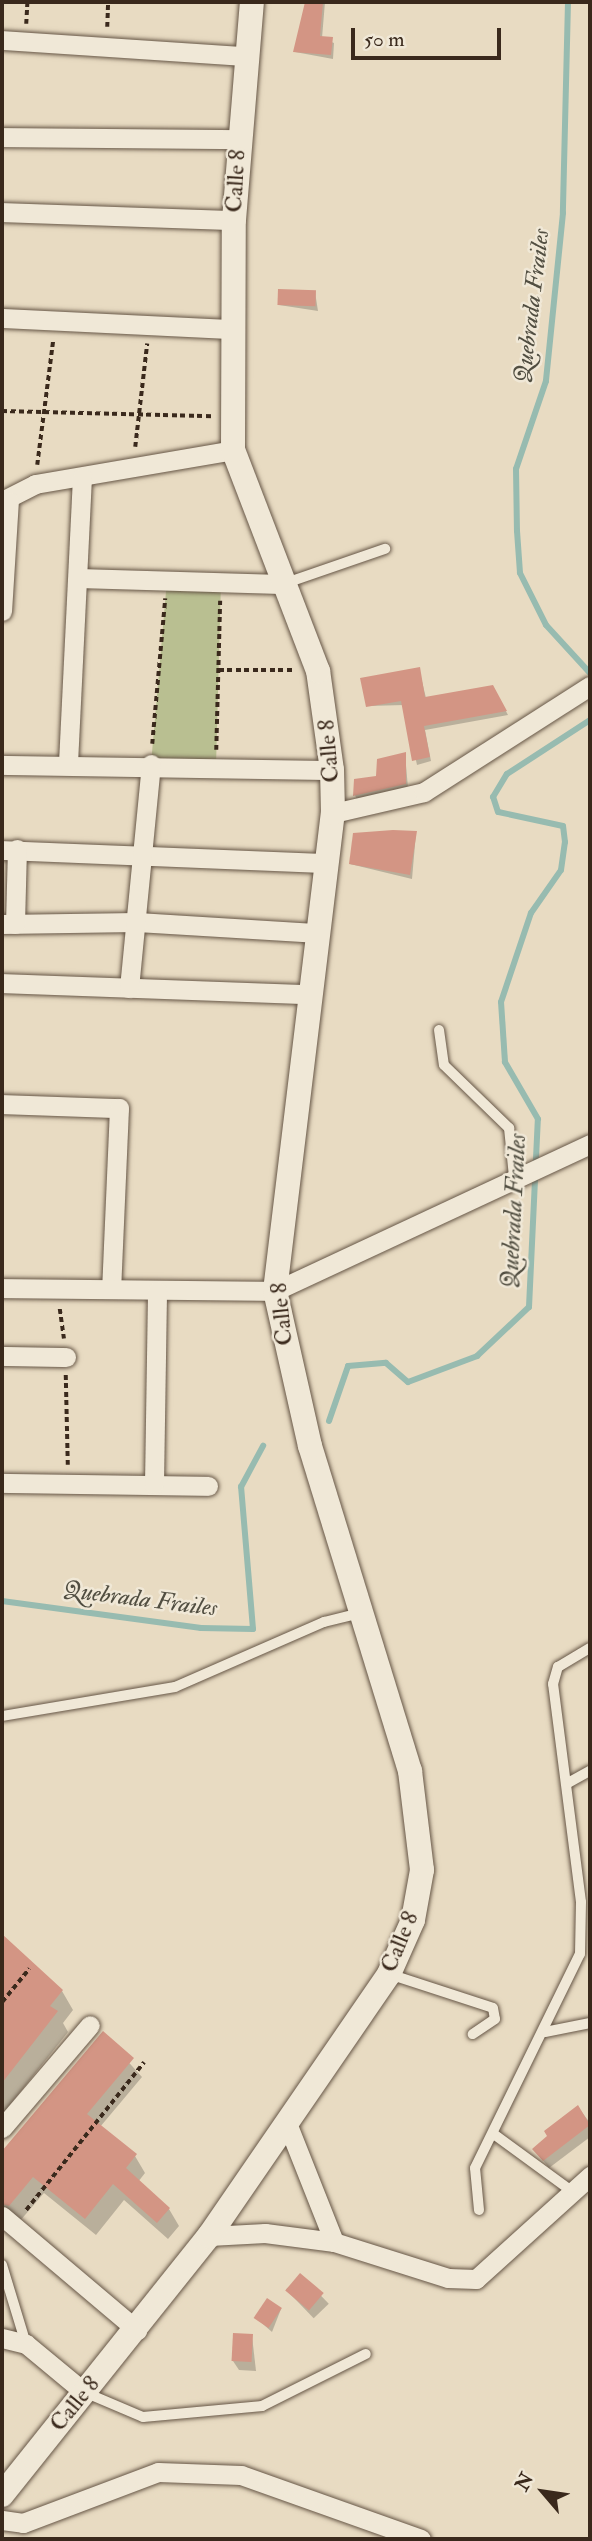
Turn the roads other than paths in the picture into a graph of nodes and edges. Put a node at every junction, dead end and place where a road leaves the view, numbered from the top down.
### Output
1 (252, 2) edge
2 (2, 40) edge
3 (246, 56) junction
4 (2, 137) edge
5 (237, 139) junction
6 (2, 212) edge
7 (234, 220) junction
8 (2, 318) edge
9 (230, 329) junction
10 (233, 450) junction
11 (82, 477) junction
12 (6, 501) edge
13 (385, 549) dead end
14 (78, 578) junction
15 (281, 584) junction
16 (2, 611) edge
17 (590, 686) edge
18 (68, 763) junction
19 (150, 764) junction
20 (2, 765) edge
21 (332, 770) junction
22 (333, 813) junction
23 (9, 849) edge
24 (143, 853) junction
25 (326, 863) junction
26 (137, 922) junction
27 (8, 924) edge
28 (316, 933) junction
29 (2, 983) edge
30 (129, 988) junction
31 (2, 992) edge
32 (306, 994) junction
33 (439, 1030) dead end
34 (2, 1104) edge
35 (590, 1144) edge
36 (520, 1174) junction
37 (2, 1288) edge
38 (111, 1289) junction
39 (157, 1291) junction
40 (275, 1291) junction
41 (2, 1356) edge
42 (66, 1357) road end
43 (2, 1483) edge
44 (154, 1484) junction
45 (208, 1486) dead end
46 (359, 1613) junction
47 (590, 1648) edge
48 (2, 1716) edge
49 (590, 1771) edge
50 (568, 1783) junction
51 (585, 1900) edge
52 (389, 1974) junction
53 (590, 2023) edge
54 (90, 2025) dead end
55 (545, 2032) junction
56 (473, 2034) dead end
57 (287, 2123) junction
58 (2, 2128) edge
59 (495, 2135) junction
60 (590, 2176) edge
61 (573, 2192) junction
62 (479, 2210) dead end
63 (8, 2221) edge
64 (209, 2235) junction
65 (334, 2242) junction
66 (2, 2265) edge
67 (138, 2330) junction
68 (2, 2338) edge
69 (26, 2344) junction
70 (366, 2354) dead end
71 (84, 2392) junction
72 (2, 2495) edge
73 (2, 2520) edge
74 (421, 2539) edge

1 - 3 street, Calle 8
2 - 3 street
3 - 5 street, Calle 8
4 - 5 street
5 - 7 street, Calle 8
6 - 7 street
7 - 9 street, Calle 8
8 - 9 street
9 - 10 street, Calle 8
10 - 11 street
10 - 15 street, Calle 8
11 - 12 street
11 - 14 street
12 - 16 street
13 - 15 lane
14 - 15 street
14 - 18 street
15 - 21 street, Calle 8
17 - 22 street
18 - 19 street
18 - 20 street
19 - 21 street
19 - 24 street
21 - 22 street, Calle 8
22 - 25 street, Calle 8
23 - 24 street
23 - 27 street
24 - 25 street
24 - 26 street
25 - 28 street, Calle 8
26 - 27 street
26 - 28 street
26 - 30 street
28 - 32 street, Calle 8
29 - 30 street
29 - 31 street
30 - 32 street
32 - 40 street, Calle 8
33 - 36 lane
34 - 38 street
35 - 36 street
36 - 40 street
37 - 38 street
38 - 39 street
39 - 40 street
39 - 44 street
40 - 46 street, Calle 8
41 - 42 street
43 - 44 street
44 - 45 street
46 - 48 lane
46 - 52 street, Calle 8
47 - 50 lane
49 - 50 lane
50 - 51 lane
51 - 55 lane
52 - 56 lane
52 - 57 street, Calle 8
53 - 55 lane
54 - 58 street
55 - 59 lane
57 - 64 street, Calle 8
57 - 65 street
59 - 61 lane
59 - 62 lane
60 - 61 street
61 - 65 street
63 - 67 street
64 - 65 street
64 - 67 street, Calle 8
66 - 69 lane
67 - 71 street, Calle 8
68 - 69 street
69 - 71 street
70 - 71 lane
71 - 72 street, Calle 8
73 - 74 street

